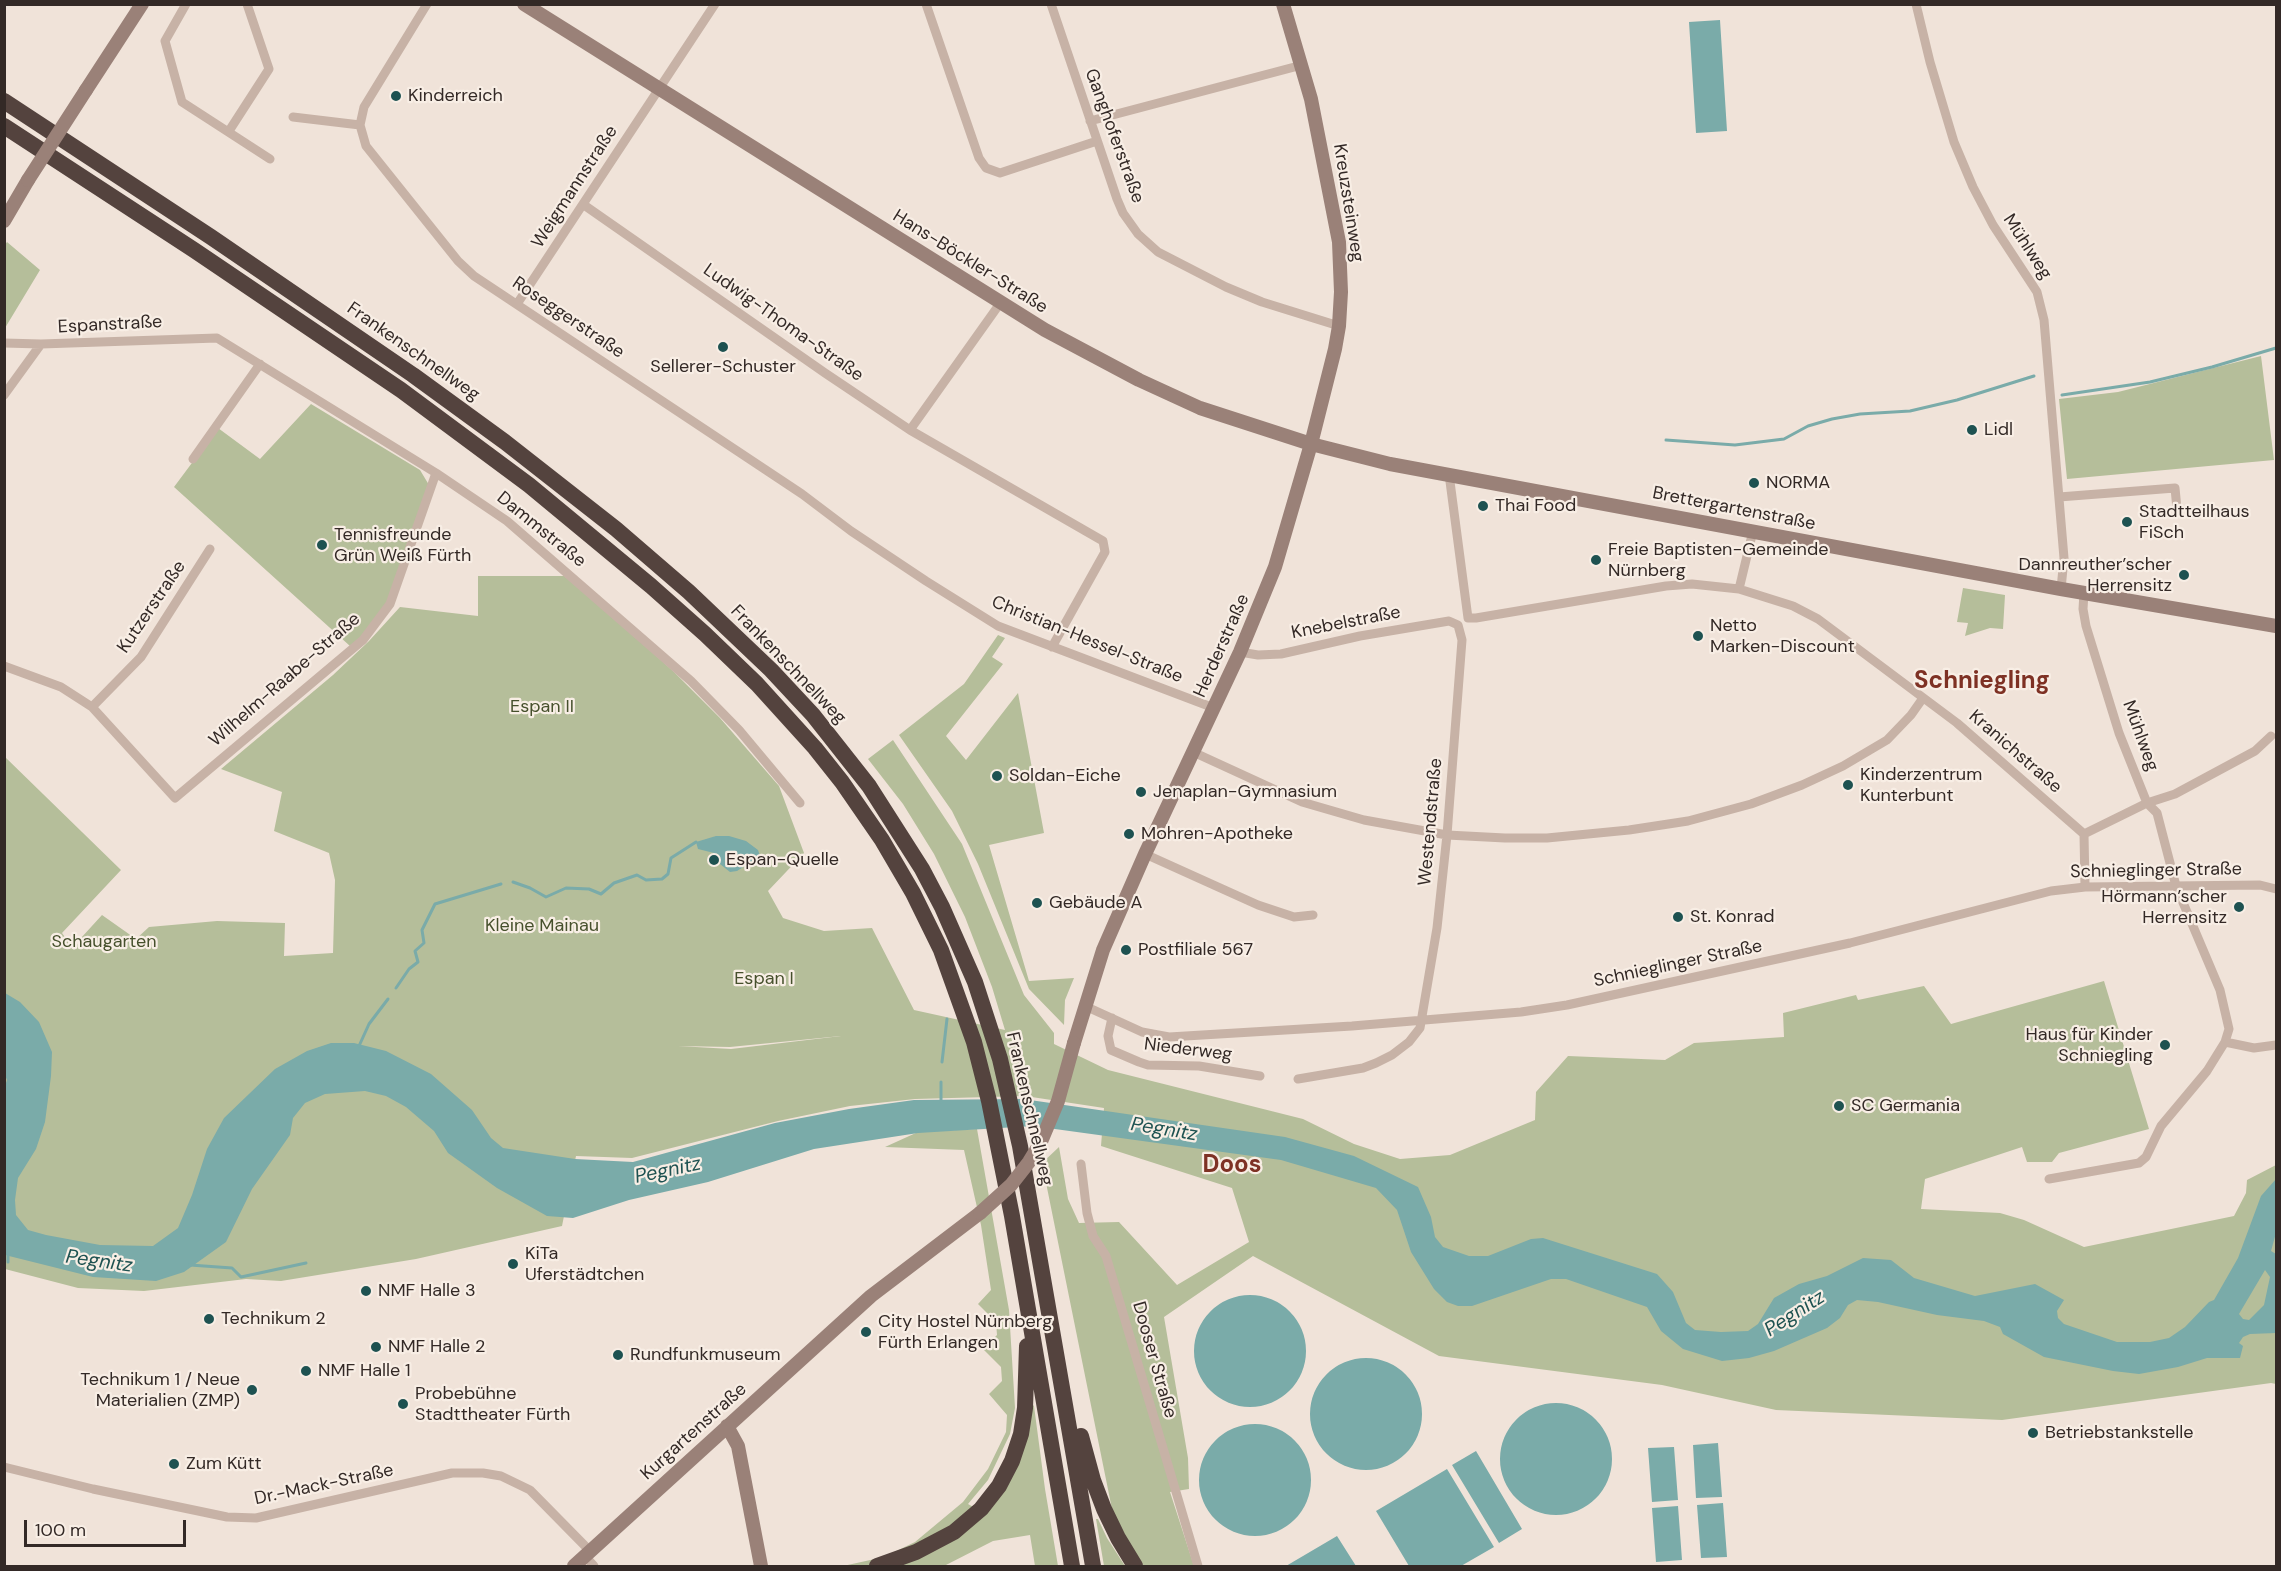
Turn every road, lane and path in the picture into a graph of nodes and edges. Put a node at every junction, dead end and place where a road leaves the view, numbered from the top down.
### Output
1 (142, 4) edge
2 (186, 4) edge
3 (247, 4) edge
4 (427, 4) edge
5 (524, 4) edge
6 (715, 4) edge
7 (926, 4) edge
8 (1051, 4) edge
9 (1283, 4) edge
10 (1916, 4) edge
11 (1302, 65) junction
12 (660, 88) junction
13 (4, 101) edge
14 (293, 117) dead end
15 (1090, 121) junction
16 (360, 125) junction
17 (4, 126) edge
18 (229, 131) junction
19 (1096, 141) junction
20 (270, 159) dead end
21 (584, 205) junction
22 (4, 221) edge
23 (1001, 302) junction
24 (517, 304) junction
25 (1339, 326) junction
26 (217, 338) joint
27 (4, 343) edge
28 (41, 344) junction
29 (260, 364) junction
30 (4, 395) edge
31 (910, 430) junction
32 (1311, 444) junction
33 (193, 459) dead end
34 (1433, 471) joint
35 (436, 473) junction
36 (1449, 474) junction
37 (802, 494) joint
38 (2059, 497) junction
39 (2177, 509) dead end
40 (1753, 531) junction
41 (210, 549) dead end
42 (1739, 589) junction
43 (2061, 589) junction
44 (2084, 593) junction
45 (1458, 625) joint
46 (2277, 626) edge
47 (1052, 646) junction
48 (1240, 652) junction
49 (4, 666) edge
50 (1923, 698) junction
51 (92, 707) junction
52 (1214, 708) junction
53 (2271, 736) dead end
54 (1193, 752) junction
55 (800, 803) dead end
56 (2147, 803) junction
57 (2084, 834) junction
58 (1447, 835) junction
59 (1144, 854) junction
60 (2176, 886) junction
61 (2085, 887) junction
62 (2277, 889) edge
63 (1313, 915) dead end
64 (1085, 1006) junction
65 (1112, 1018) junction
66 (1422, 1021) junction
67 (2225, 1042) junction
68 (1074, 1043) joint
69 (2277, 1045) edge
70 (1260, 1076) dead end
71 (1298, 1079) dead end
72 (1081, 1164) dead end
73 (2049, 1179) dead end
74 (1027, 1306) junction
75 (1053, 1336) junction
76 (727, 1426) junction
77 (4, 1467) edge
78 (590, 1558) edge
79 (574, 1566) edge
80 (761, 1566) edge
81 (877, 1566) edge
82 (1072, 1566) edge
83 (1093, 1566) edge
84 (1135, 1566) edge
85 (1198, 1566) edge

1 - 22 main road, bridge
2 - 18 street
3 - 18 street
4 - 16 street
5 - 12 main road, Hans-Böckler-Straße
6 - 12 street, Weigmannstraße
7 - 19 street
8 - 15 street, Ganghoferstraße
9 - 11 main road, Kreuzsteinweg
10 - 38 street, Mühlweg
11 - 15 street
11 - 25 main road, Kreuzsteinweg
12 - 21 street, Weigmannstraße
12 - 23 main road, Hans-Böckler-Straße
13 - 75 highway, Frankenschnellweg
14 - 16 street
15 - 19 street, Ganghoferstraße
16 - 24 street, Roseggerstraße
17 - 74 highway, Frankenschnellweg
18 - 20 street
19 - 25 street, Ganghoferstraße
21 - 24 street, Weigmannstraße
21 - 31 street, Ludwig-Thoma-Straße
23 - 31 street
23 - 32 main road, Hans-Böckler-Straße
24 - 37 street, Roseggerstraße
25 - 32 main road, Kreuzsteinweg
26 - 28 street, Espanstraße
26 - 29 street, Dammstraße
27 - 28 street, Espanstraße
28 - 30 street
29 - 33 street
29 - 35 street, Dammstraße
31 - 47 street, Ludwig-Thoma-Straße
32 - 34 main road, Hans-Böckler-Straße
32 - 48 main road, Herderstraße
34 - 36 main road, Brettergartenstraße
35 - 51 street, Wilhelm-Raabe-Straße
35 - 55 street, Dammstraße
36 - 40 main road, Brettergartenstraße
36 - 42 street
37 - 47 street, Christian-Hessel-Straße
38 - 39 street
38 - 43 street, Mühlweg
40 - 42 street
40 - 43 main road, Brettergartenstraße
41 - 51 street, Kutzerstraße
42 - 50 street, Kranichstraße
43 - 44 main road, Brettergartenstraße
44 - 46 main road, Brettergartenstraße
44 - 56 street, Mühlweg
45 - 48 street, Knebelstraße
45 - 58 street, Westendstraße
47 - 52 street, Christian-Hessel-Straße
48 - 52 main road, Herderstraße
49 - 51 street
50 - 57 street, Kranichstraße
50 - 58 street
52 - 54 main road, Herderstraße
53 - 56 street
54 - 58 street
54 - 59 main road, Herderstraße
56 - 57 street
56 - 60 street, Mühlweg
57 - 61 street
58 - 66 street, Westendstraße
59 - 63 street
59 - 64 main road, Herderstraße
60 - 61 street, Schnieglinger Straße
60 - 62 street, Schnieglinger Straße
60 - 67 street, Mühlweg
61 - 66 street, Schnieglinger Straße
64 - 65 street, Schnieglinger Straße
64 - 68 main road, Herderstraße
65 - 66 street, Schnieglinger Straße
65 - 70 street, Niederweg
66 - 71 street
67 - 69 street
67 - 73 street
68 - 76 main road, Kurgartenstraße, bridge
72 - 85 street, Dooser Straße
74 - 81 highway
74 - 82 highway, Frankenschnellweg
75 - 83 highway, Frankenschnellweg
75 - 84 highway
76 - 78 main road, Kurgartenstraße
76 - 80 main road
77 - 78 street, Dr.-Mack-Straße
78 - 79 main road, Kurgartenstraße

